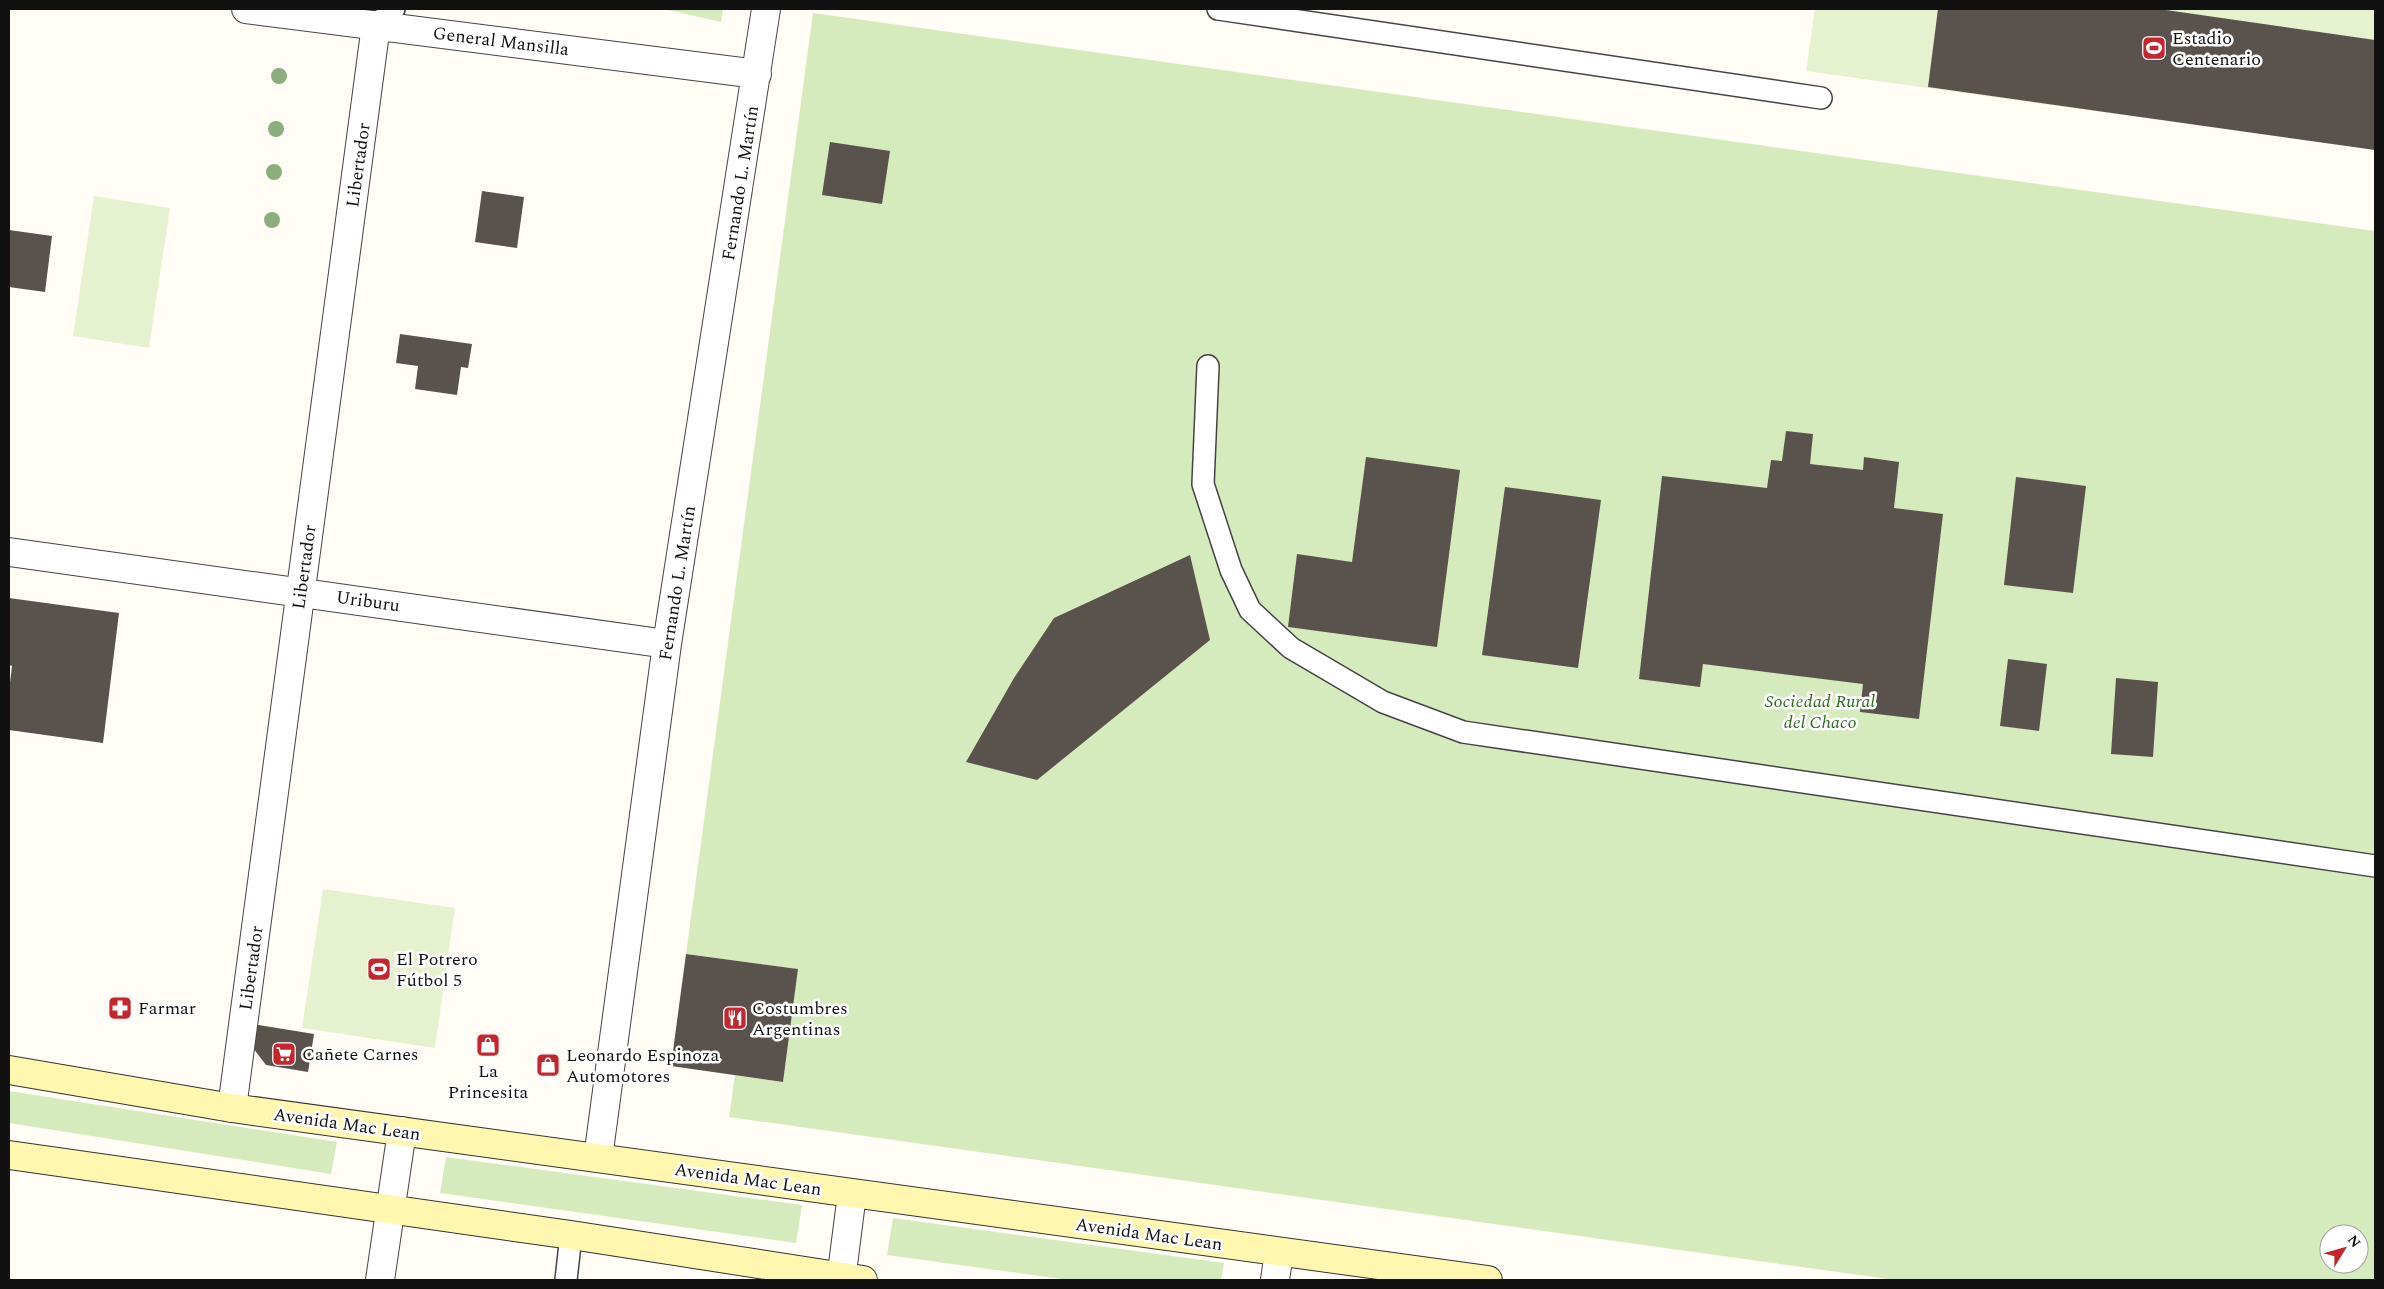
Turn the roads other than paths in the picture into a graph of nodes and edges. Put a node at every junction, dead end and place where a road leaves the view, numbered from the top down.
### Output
1 (246, 9) edge
2 (766, 9) edge
3 (1218, 9) edge
4 (385, 17) edge
5 (757, 74) junction
6 (1821, 98) dead end
7 (1208, 366) dead end
8 (9, 552) edge
9 (301, 592) junction
10 (667, 644) junction
11 (2375, 866) edge
12 (9, 1070) edge
13 (232, 1108) junction
14 (402, 1131) junction
15 (9, 1155) edge
16 (598, 1158) junction
17 (852, 1194) junction
18 (391, 1210) junction
19 (571, 1235) junction
20 (1279, 1252) junction
21 (848, 1279) edge
22 (380, 1280) edge
23 (566, 1280) edge
24 (1275, 1280) edge
25 (1488, 1280) edge

1 - 4 street, General Mansilla
2 - 5 street, Fernando L. Martín
3 - 6 lane
4 - 5 street, General Mansilla
4 - 9 street, Libertador
5 - 10 street, Fernando L. Martín
7 - 11 lane
8 - 9 street, Uriburu
9 - 10 street, Uriburu
9 - 13 street, Libertador
10 - 16 street, Fernando L. Martín
12 - 13 main road, Avenida Mac Lean
13 - 14 main road, Avenida Mac Lean
14 - 16 main road, Avenida Mac Lean
14 - 18 street
15 - 18 main road
16 - 17 main road, Avenida Mac Lean
17 - 20 main road, Avenida Mac Lean
17 - 21 street
18 - 19 main road
18 - 22 street
19 - 21 main road
19 - 23 lane
20 - 24 street
20 - 25 main road, Avenida Mac Lean

